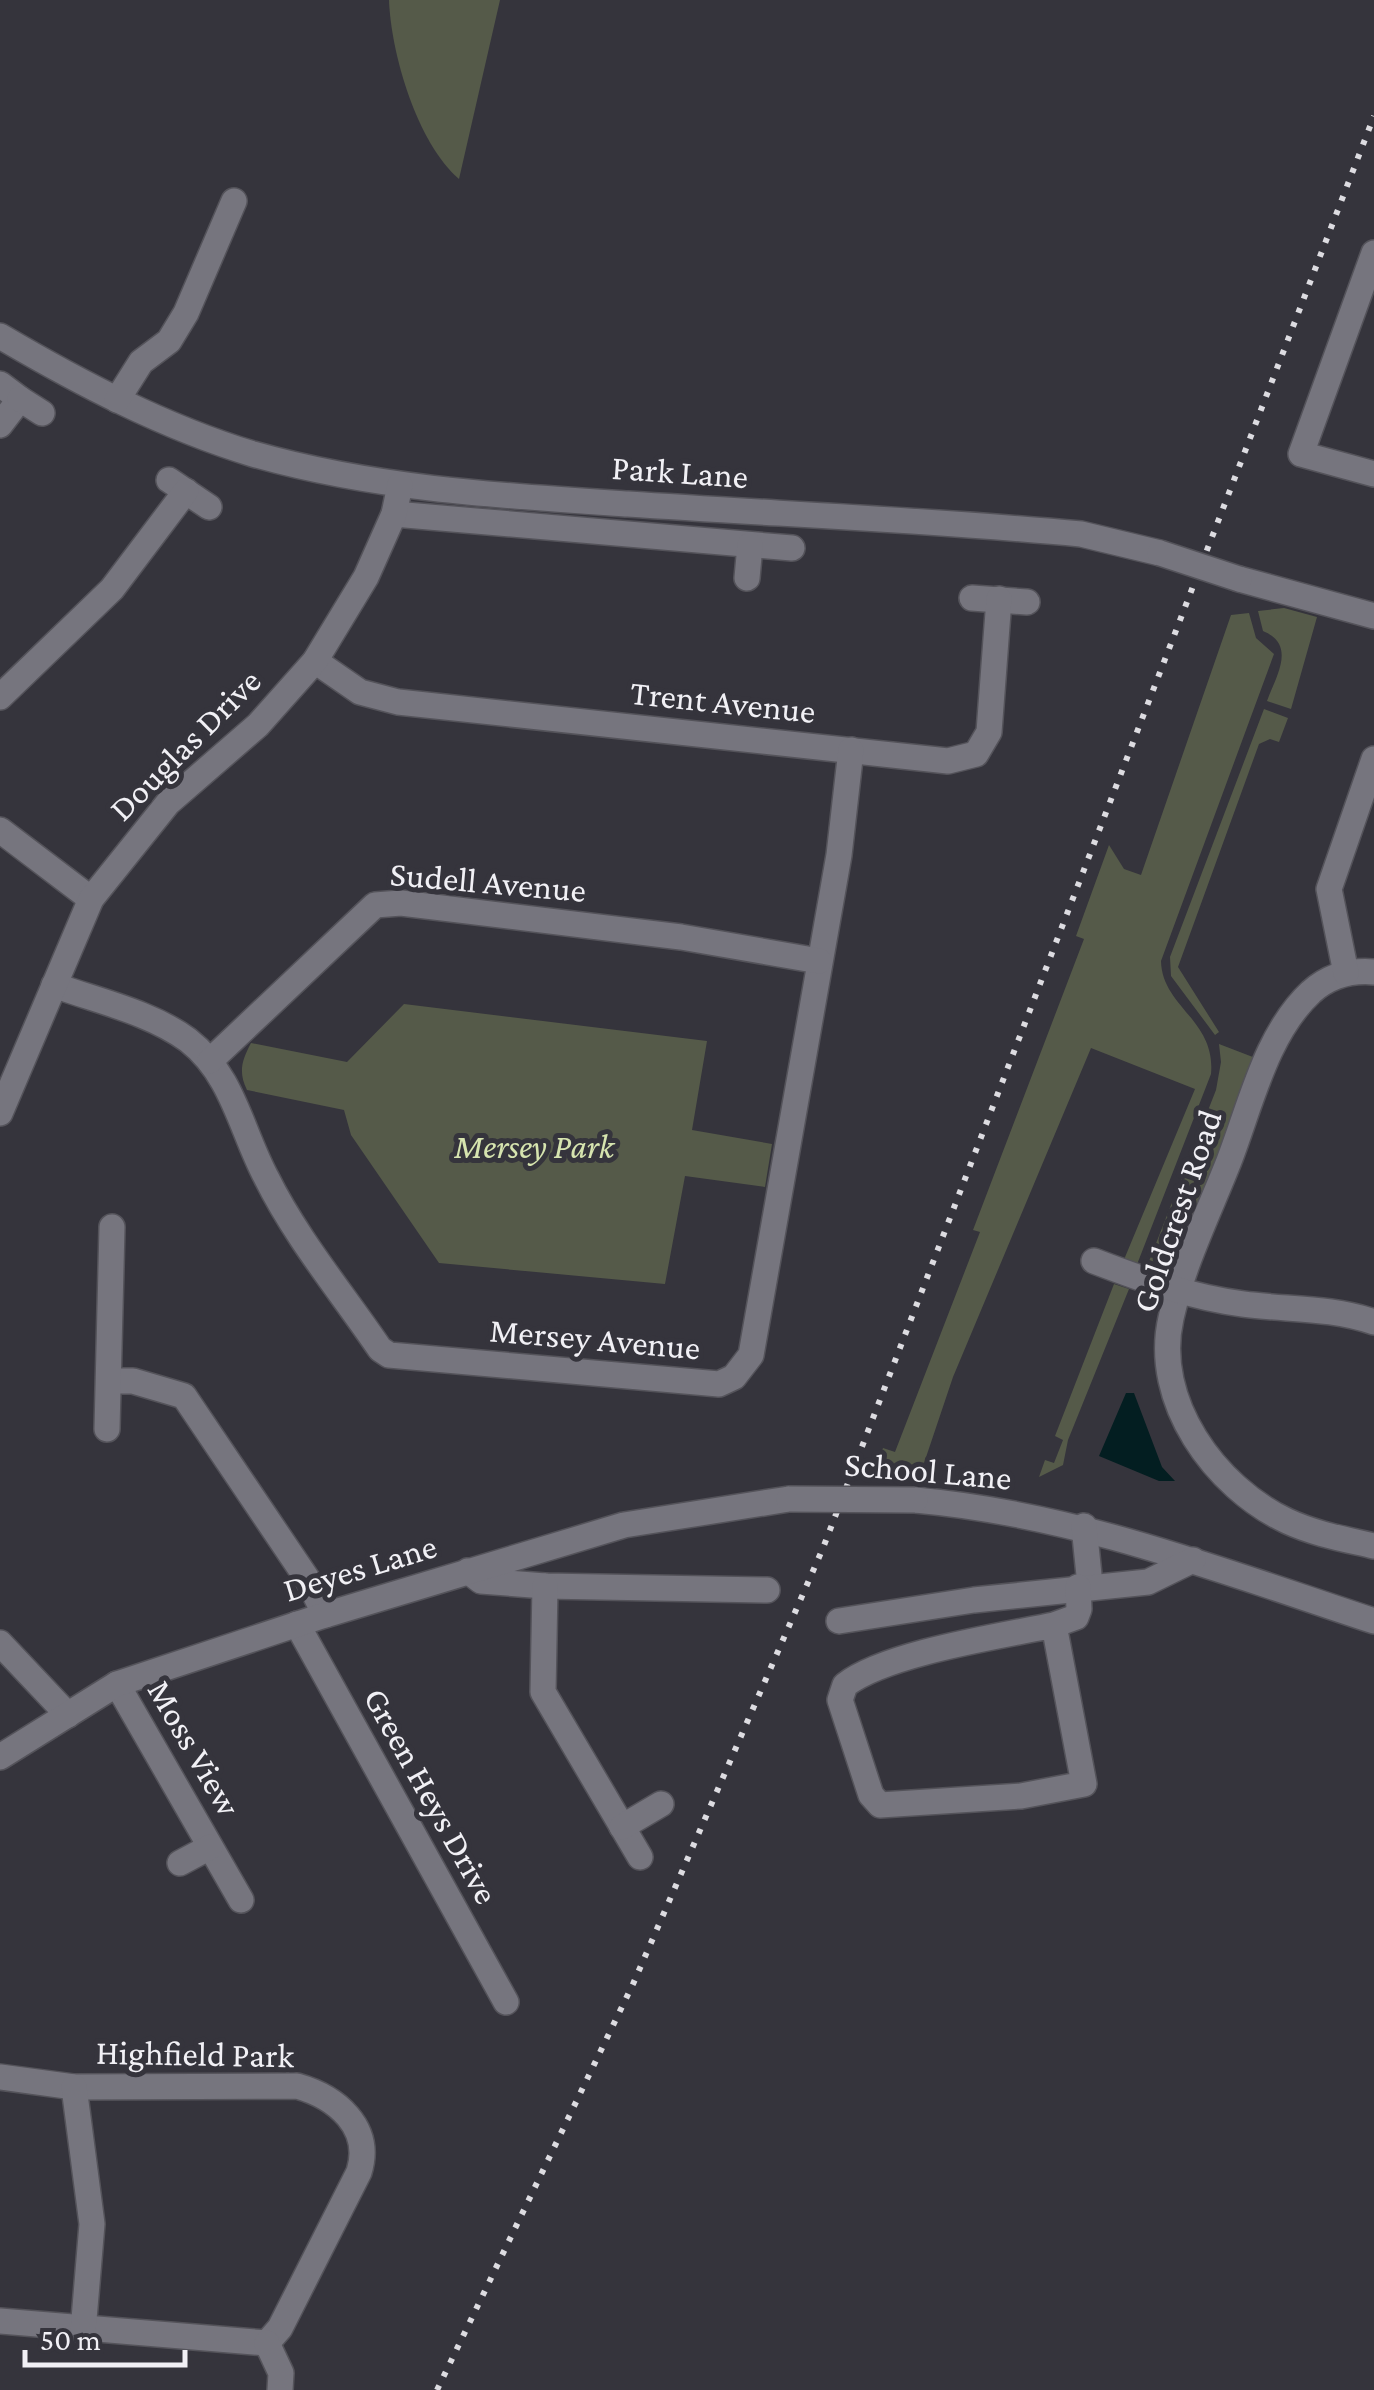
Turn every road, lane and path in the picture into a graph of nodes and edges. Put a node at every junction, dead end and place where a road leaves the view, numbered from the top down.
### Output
1 (234, 201) dead end
2 (1374, 253) edge
3 (0, 336) edge
4 (21, 399) edge
5 (117, 400) junction
6 (0, 425) edge
7 (1374, 474) edge
8 (400, 485) junction
9 (209, 506) dead end
10 (394, 514) junction
11 (750, 545) junction
12 (792, 548) dead end
13 (747, 578) dead end
14 (972, 598) dead end
15 (998, 600) junction
16 (1027, 602) dead end
17 (1374, 616) edge
18 (314, 661) junction
19 (0, 697) edge
20 (851, 750) junction
21 (1374, 759) edge
22 (0, 830) edge
23 (91, 899) junction
24 (819, 961) junction
25 (1374, 972) edge
26 (1346, 973) junction
27 (54, 985) junction
28 (11, 1057) edge
29 (210, 1061) junction
30 (0, 1114) edge
31 (112, 1227) dead end
32 (1094, 1261) dead end
33 (1180, 1292) junction
34 (1374, 1322) edge
35 (109, 1381) junction
36 (107, 1429) dead end
37 (1084, 1526) junction
38 (1374, 1546) edge
39 (1193, 1560) junction
40 (468, 1572) junction
41 (545, 1586) junction
42 (1084, 1586) junction
43 (767, 1590) dead end
44 (325, 1615) junction
45 (839, 1621) dead end
46 (1374, 1621) edge
47 (297, 1624) junction
48 (1054, 1625) junction
49 (0, 1642) edge
50 (117, 1684) junction
51 (68, 1715) junction
52 (0, 1757) edge
53 (661, 1804) dead end
54 (622, 1827) junction
55 (210, 1847) junction
56 (640, 1857) dead end
57 (180, 1863) dead end
58 (241, 1900) dead end
59 (506, 2002) dead end
60 (0, 2077) edge
61 (74, 2087) junction
62 (0, 2322) edge
63 (83, 2330) junction
64 (268, 2343) junction
65 (280, 2390) edge

1 - 5 street
2 - 7 street
3 - 5 street, Park Lane
4 - 6 street
5 - 8 street, Park Lane
8 - 10 street, Douglas Drive
8 - 17 street, Park Lane, bridge
9 - 19 street
10 - 11 street, Park Lane
10 - 18 street, Douglas Drive
11 - 12 street, Park Lane
11 - 13 street, Park Lane
14 - 15 street
15 - 16 street
15 - 20 street, Trent Avenue
18 - 20 street, Trent Avenue
18 - 23 street, Douglas Drive
20 - 24 street, Mersey Avenue
21 - 26 street
22 - 23 street
23 - 27 street, Douglas Drive
24 - 29 street, Sudell Avenue
24 - 29 street, Mersey Avenue
25 - 26 street
26 - 33 street, Goldcrest Road
27 - 28 street, Douglas Drive
27 - 29 street, Mersey Avenue
28 - 30 street, Douglas Drive
31 - 35 street
32 - 33 street
33 - 34 street
33 - 38 street, Goldcrest Road
35 - 36 street
35 - 44 street
37 - 39 street, School Lane
37 - 40 street, School Lane, bridge
37 - 42 street
39 - 42 street
39 - 46 street, School Lane
40 - 41 street, Deyes Lane
40 - 44 street, Deyes Lane
41 - 43 street, Deyes Lane
41 - 54 street
42 - 45 street
42 - 48 street
44 - 47 street, Deyes Lane
47 - 50 street, Deyes Lane
47 - 59 street, Green Heys Drive
48 - 48 street
49 - 51 street
50 - 51 street, Deyes Lane
50 - 55 street, Moss View
51 - 52 street, Deyes Lane
53 - 54 street
54 - 56 street
55 - 57 street, Moss View
55 - 58 street, Moss View
60 - 61 street, Highfield Park
61 - 63 street, Highfield Park
61 - 64 street, Highfield Park
62 - 63 street
63 - 64 street
64 - 65 street

